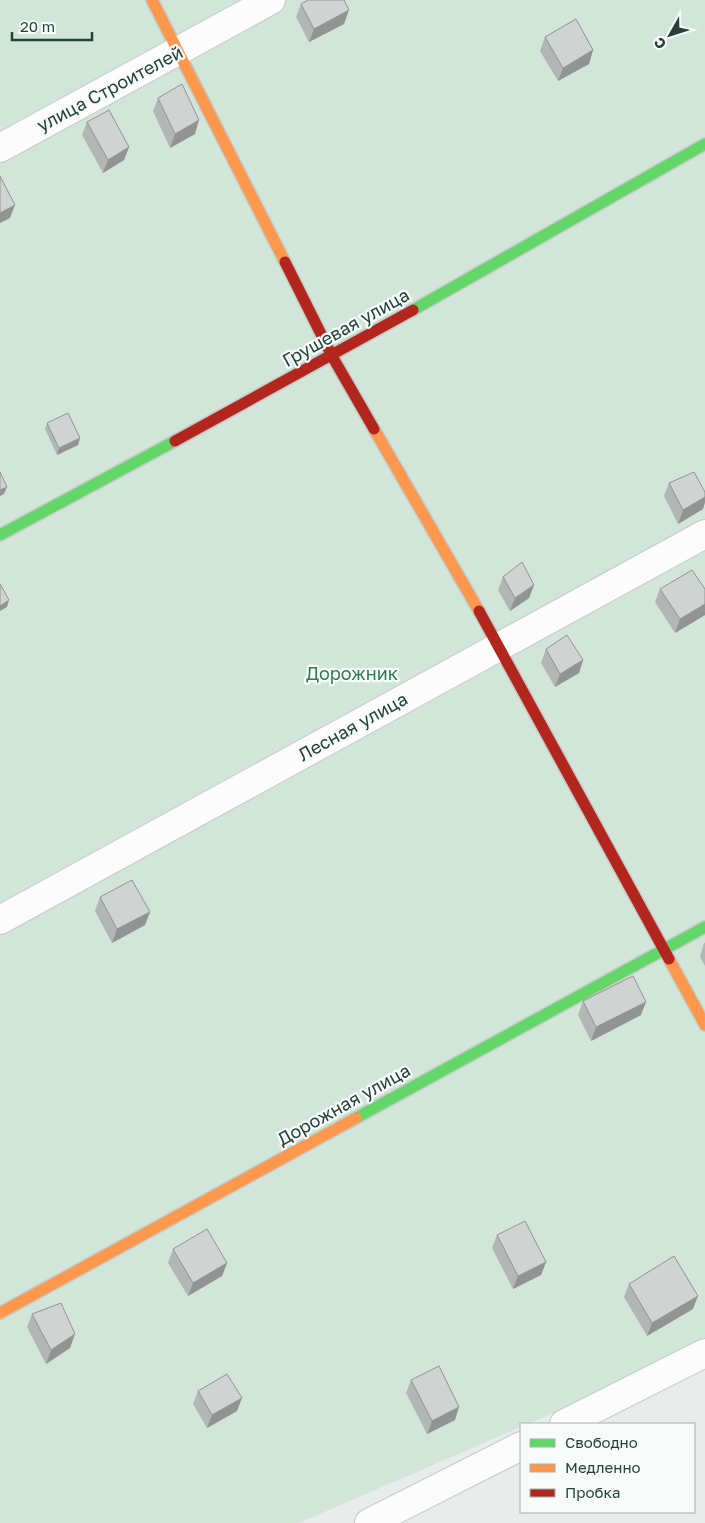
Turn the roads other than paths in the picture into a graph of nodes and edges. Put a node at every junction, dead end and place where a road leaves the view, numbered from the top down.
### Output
1 (152, 0) edge
2 (271, 0) edge
3 (179, 52) junction
4 (705, 144) edge
5 (0, 148) edge
6 (332, 356) junction
7 (705, 534) edge
8 (0, 535) edge
9 (499, 647) junction
10 (0, 920) edge
11 (705, 927) edge
12 (663, 950) junction
13 (705, 1025) edge
14 (0, 1313) edge
15 (705, 1353) edge
16 (566, 1423) edge
17 (520, 1447) edge
18 (369, 1523) edge

1 - 3 street
2 - 3 street, улица Строителей
3 - 5 street, улица Строителей
3 - 6 street
4 - 6 street, Грушевая улица
6 - 8 street, Грушевая улица
6 - 9 street
7 - 9 street, Лесная улица
9 - 10 street, Лесная улица
9 - 12 street
11 - 12 street, Дорожная улица
12 - 13 street
12 - 14 street, Дорожная улица
15 - 16 street
17 - 18 street

